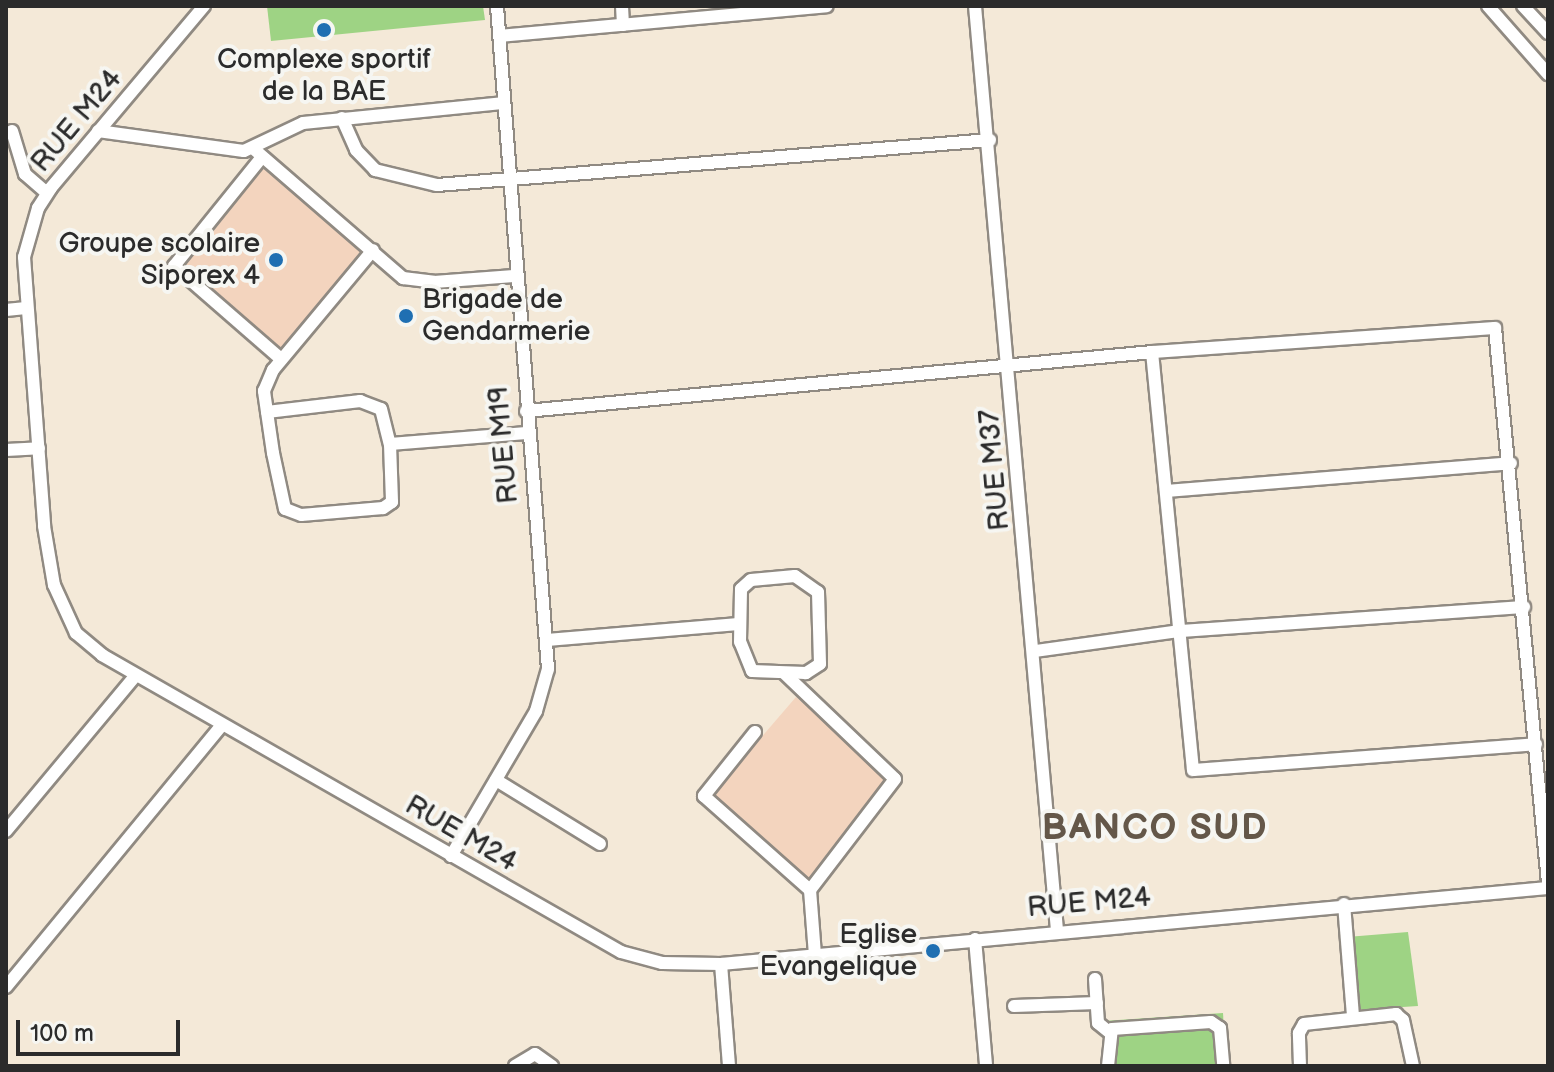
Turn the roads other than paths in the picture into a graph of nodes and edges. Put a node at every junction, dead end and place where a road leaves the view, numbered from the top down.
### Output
1 (204, 6) edge
2 (497, 6) edge
3 (622, 6) edge
4 (827, 6) edge
5 (975, 6) edge
6 (1488, 6) edge
7 (1523, 6) edge
8 (727, 10) edge
9 (623, 25) junction
10 (1548, 33) edge
11 (499, 36) junction
12 (1548, 74) edge
13 (502, 103) junction
14 (342, 118) junction
15 (12, 131) dead end
16 (98, 131) junction
17 (990, 140) junction
18 (259, 154) junction
19 (506, 180) junction
20 (47, 193) junction
21 (373, 250) junction
22 (514, 276) junction
23 (26, 308) junction
24 (6, 310) edge
25 (1152, 352) junction
26 (281, 359) junction
27 (1010, 365) junction
28 (526, 411) junction
29 (267, 412) junction
30 (527, 433) junction
31 (390, 444) junction
32 (39, 448) junction
33 (6, 450) edge
34 (1511, 463) junction
35 (1166, 491) junction
36 (1524, 607) junction
37 (738, 624) junction
38 (1180, 631) junction
39 (547, 640) junction
40 (1035, 651) junction
41 (784, 673) junction
42 (136, 675) junction
43 (222, 725) junction
44 (755, 732) dead end
45 (1536, 744) junction
46 (496, 780) junction
47 (6, 831) edge
48 (600, 844) dead end
49 (451, 856) junction
50 (1548, 885) edge
51 (810, 890) junction
52 (1344, 904) junction
53 (1057, 930) junction
54 (975, 939) junction
55 (815, 955) junction
56 (721, 964) junction
57 (1095, 979) dead end
58 (6, 987) edge
59 (1097, 1003) junction
60 (1014, 1006) dead end
61 (1353, 1016) junction
62 (1109, 1032) junction
63 (515, 1066) edge
64 (552, 1066) edge
65 (729, 1066) edge
66 (986, 1066) edge
67 (1108, 1066) edge
68 (1223, 1066) edge
69 (1300, 1066) edge
70 (1413, 1066) edge

1 - 16 street, RUE M24
2 - 11 street, RUE M19
3 - 9 street
4 - 8 street
5 - 17 street, RUE M37
6 - 12 street
7 - 10 street
8 - 9 street
9 - 11 street
11 - 13 street, RUE M19
13 - 14 street
13 - 19 street, RUE M19
14 - 18 street
14 - 19 street
15 - 20 street
16 - 18 street
16 - 20 street, RUE M24
17 - 19 street
17 - 27 street, RUE M37
18 - 21 street
18 - 26 street
19 - 22 street, RUE M19
20 - 23 street, RUE M24
21 - 22 street
21 - 26 street
22 - 28 street, RUE M19
23 - 24 street
23 - 32 street, RUE M24
25 - 27 street
25 - 34 street
25 - 35 street
26 - 29 street
27 - 28 street
27 - 40 street, RUE M37
28 - 30 street, RUE M19
29 - 31 street
29 - 31 street
30 - 31 street
30 - 39 street, RUE M19
32 - 33 street
32 - 42 street, RUE M24
34 - 35 street
34 - 36 street
35 - 38 street
36 - 38 street
36 - 45 street
37 - 39 street
37 - 41 street
37 - 41 street
38 - 40 street
38 - 45 street
39 - 46 street, RUE M19
40 - 53 street, RUE M37
41 - 51 street
42 - 43 street, RUE M24
42 - 47 street
43 - 49 street, RUE M24
43 - 58 street
44 - 51 street
45 - 50 street
46 - 48 street
46 - 49 street, RUE M19
49 - 56 street, RUE M24
50 - 52 street, RUE M24
51 - 55 street
52 - 53 street, RUE M24
52 - 61 street
53 - 54 street, RUE M24
54 - 55 street, RUE M24
54 - 66 street
55 - 56 street, RUE M24
56 - 65 street
57 - 59 street
59 - 60 street
59 - 62 street
61 - 69 street
61 - 70 street
62 - 67 street
62 - 68 street
63 - 64 street

